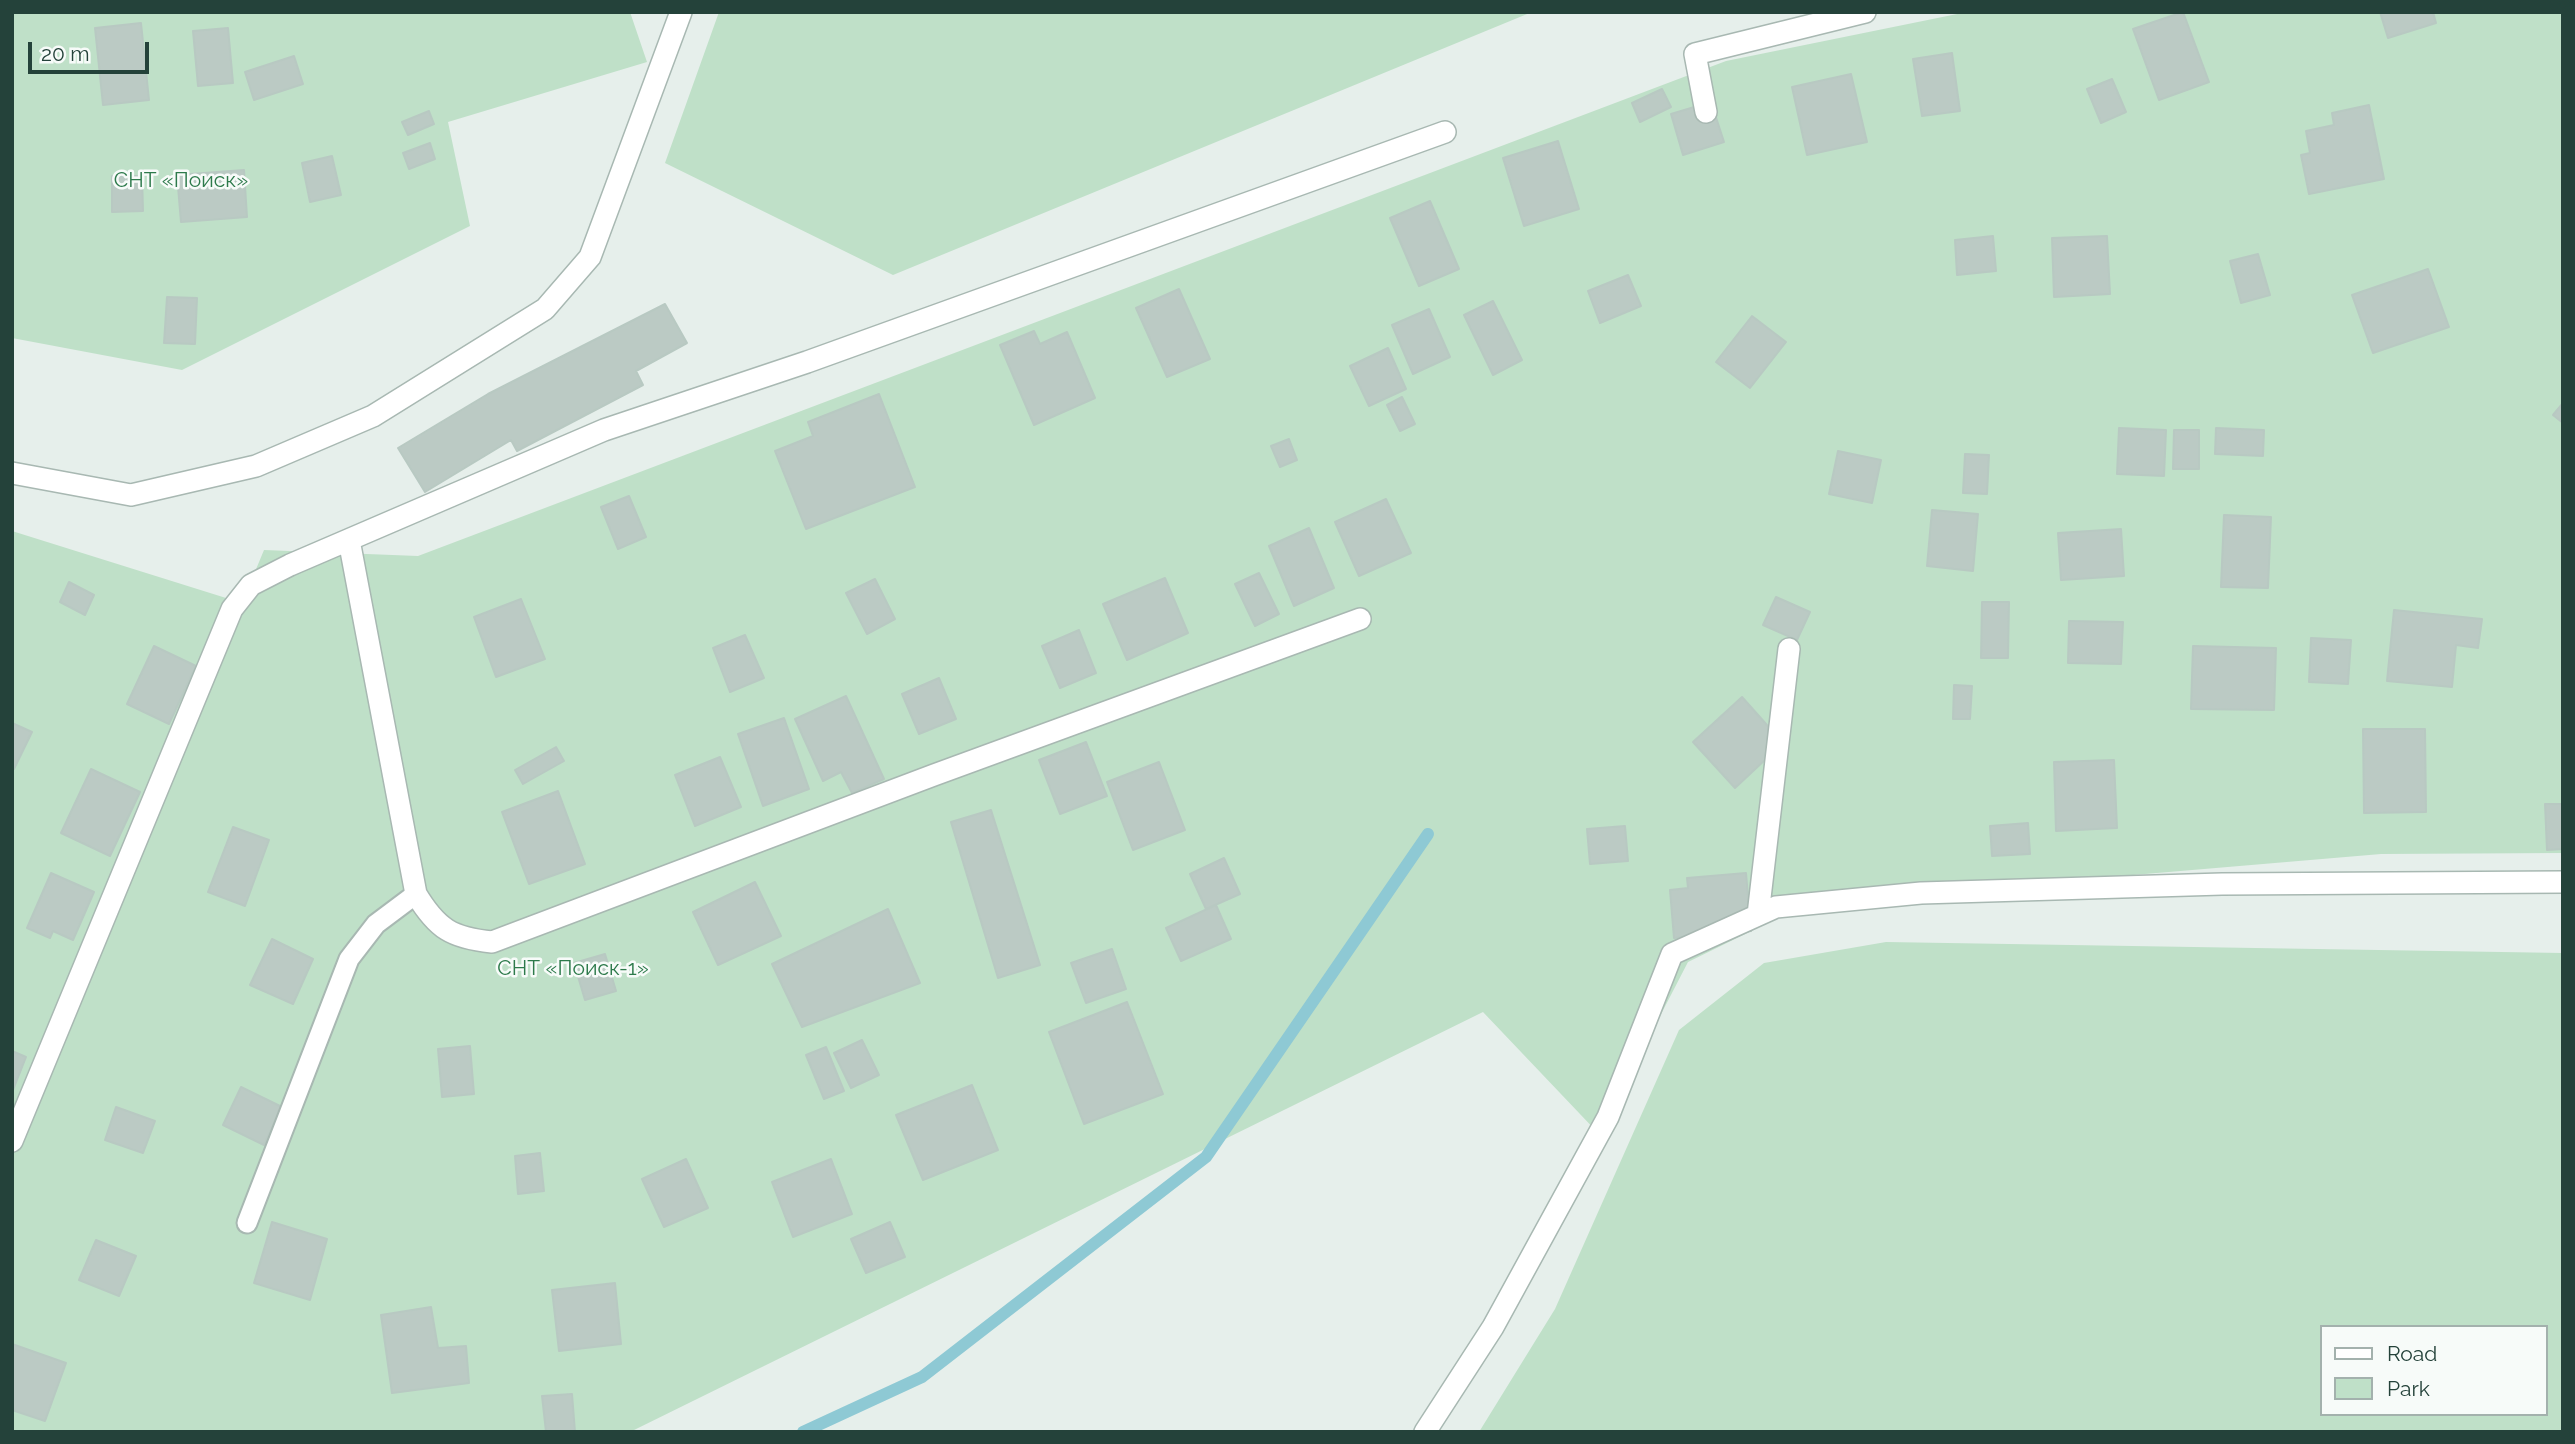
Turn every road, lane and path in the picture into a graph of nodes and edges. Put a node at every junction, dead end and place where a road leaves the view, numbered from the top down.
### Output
1 (681, 12) edge
2 (1865, 12) edge
3 (1706, 112) dead end
4 (1445, 132) dead end
5 (12, 473) edge
6 (349, 540) junction
7 (1360, 619) dead end
8 (1789, 649) dead end
9 (2563, 882) edge
10 (416, 894) junction
11 (1758, 915) junction
12 (12, 1142) edge
13 (247, 1223) dead end
14 (1426, 1432) edge

1 - 5 street
2 - 3 street
4 - 6 street
6 - 10 street
6 - 12 street
7 - 10 street
8 - 11 street
9 - 11 street
10 - 13 lane
11 - 14 street

